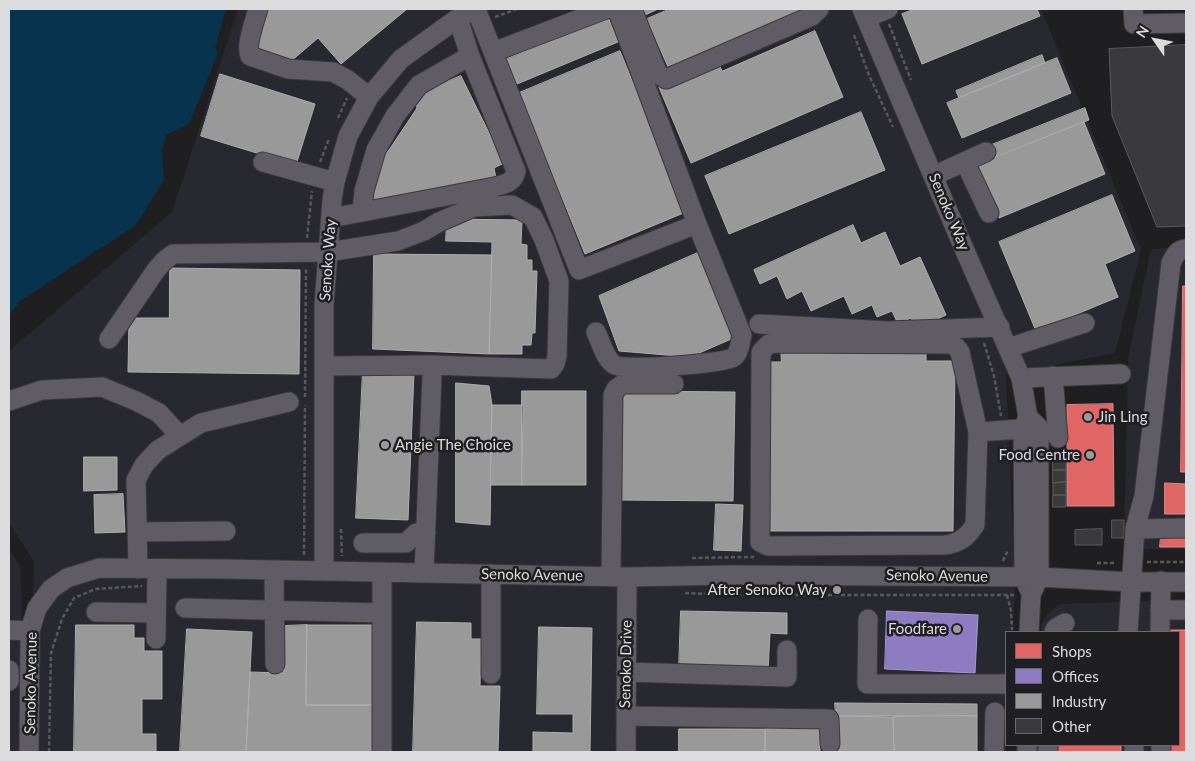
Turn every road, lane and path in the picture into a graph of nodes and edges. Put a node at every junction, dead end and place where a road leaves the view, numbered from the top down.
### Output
1 (258, 9) edge
2 (476, 9) edge
3 (606, 9) edge
4 (617, 9) edge
5 (632, 9) edge
6 (819, 9) edge
7 (888, 9) edge
8 (864, 13) edge
9 (1133, 17) edge
10 (458, 18) junction
11 (1186, 23) edge
12 (854, 34) dead end
13 (493, 52) junction
14 (470, 56) junction
15 (368, 97) junction
16 (894, 129) dead end
17 (986, 152) dead end
18 (263, 162) dead end
19 (965, 162) junction
20 (933, 176) junction
21 (335, 182) junction
22 (362, 212) junction
23 (989, 213) dead end
24 (331, 218) junction
25 (697, 224) junction
26 (1186, 249) edge
27 (328, 252) junction
28 (1085, 323) dead end
29 (758, 324) dead end
30 (1000, 327) junction
31 (980, 328) junction
32 (596, 332) dead end
33 (109, 339) dead end
34 (1008, 348) junction
35 (325, 366) junction
36 (1121, 374) dead end
37 (432, 376) dead end
38 (1053, 376) junction
39 (1021, 378) junction
40 (674, 384) dead end
41 (9, 401) edge
42 (289, 402) dead end
43 (1030, 425) junction
44 (978, 432) junction
45 (1004, 432) junction
46 (180, 436) junction
47 (1058, 438) dead end
48 (1006, 459) dead end
49 (1186, 528) edge
50 (1135, 529) junction
51 (226, 531) dead end
52 (137, 532) junction
53 (426, 533) junction
54 (363, 543) dead end
55 (1010, 546) dead end
56 (1002, 563) dead end
57 (138, 569) junction
58 (157, 569) junction
59 (274, 570) junction
60 (324, 571) junction
61 (382, 572) junction
62 (424, 572) junction
63 (491, 574) junction
64 (619, 576) junction
65 (1161, 581) junction
66 (1132, 582) junction
67 (1186, 582) edge
68 (1032, 583) junction
69 (679, 593) dead end
70 (1006, 595) junction
71 (185, 608) dead end
72 (274, 610) junction
73 (1160, 610) junction
74 (1186, 610) edge
75 (96, 612) dead end
76 (382, 613) junction
77 (156, 614) junction
78 (868, 619) dead end
79 (1128, 628) edge
80 (9, 630) edge
81 (30, 631) junction
82 (1012, 631) edge
83 (1029, 631) edge
84 (1160, 631) edge
85 (156, 639) dead end
86 (787, 650) dead end
87 (275, 664) dead end
88 (9, 670) edge
89 (626, 672) junction
90 (491, 674) dead end
91 (9, 681) edge
92 (1005, 684) edge
93 (995, 712) dead end
94 (626, 716) junction
95 (830, 744) dead end
96 (30, 752) edge
97 (382, 752) edge
98 (626, 752) edge
99 (994, 752) edge

1 - 15 street
2 - 10 street, Senoko Way
2 - 13 street
3 - 13 street
4 - 25 street
5 - 6 street
7 - 8 street
8 - 20 street, Senoko Way
9 - 11 street
10 - 14 street
10 - 15 street, Senoko Way
12 - 16 path
13 - 25 street
14 - 22 street
14 - 22 street
15 - 21 street, Senoko Way
17 - 19 street
18 - 21 street
19 - 20 street
19 - 23 street
20 - 30 street, Senoko Way
21 - 24 street, Senoko Way
22 - 24 street
24 - 27 street, Senoko Way
25 - 32 street
26 - 50 street
27 - 33 street
27 - 35 street, Senoko Way
27 - 35 street
28 - 34 street
29 - 31 street
30 - 31 street
30 - 34 street, Senoko Way
31 - 45 path
34 - 39 street, Senoko Way
35 - 60 street, Senoko Way
36 - 38 street
37 - 53 street
38 - 39 street
38 - 47 street
39 - 43 street, Senoko Way
40 - 64 street, Senoko Drive
41 - 46 street
42 - 46 street
43 - 45 street
43 - 68 street, Senoko Way
44 - 44 street
44 - 45 street
45 - 48 path
46 - 52 street
49 - 50 street
50 - 66 street
51 - 52 street
52 - 57 street
53 - 54 street
53 - 62 street
55 - 56 path
57 - 58 street, Senoko Avenue
57 - 81 street, Senoko Avenue
58 - 59 street, Senoko Avenue
58 - 77 street
59 - 60 street, Senoko Avenue
59 - 72 street
60 - 61 street, Senoko Avenue
61 - 62 street, Senoko Avenue
61 - 76 street
62 - 63 street, Senoko Avenue
63 - 64 street, Senoko Avenue
63 - 90 street
64 - 68 street, Senoko Avenue
64 - 89 street, Senoko Drive
65 - 66 street, Senoko Avenue
65 - 67 street, Senoko Avenue
65 - 73 street
66 - 68 street, Senoko Avenue
66 - 79 street
68 - 70 path
68 - 83 street, Senoko Way
69 - 70 path
70 - 82 path
71 - 72 street
72 - 76 street
72 - 87 street
73 - 74 street
73 - 84 street
75 - 77 street
76 - 97 street
77 - 85 street
78 - 92 street
80 - 81 street
81 - 96 street, Senoko Avenue
86 - 89 street
88 - 91 street
89 - 94 street, Senoko Drive
93 - 99 street
94 - 95 street
94 - 98 street, Senoko Drive

